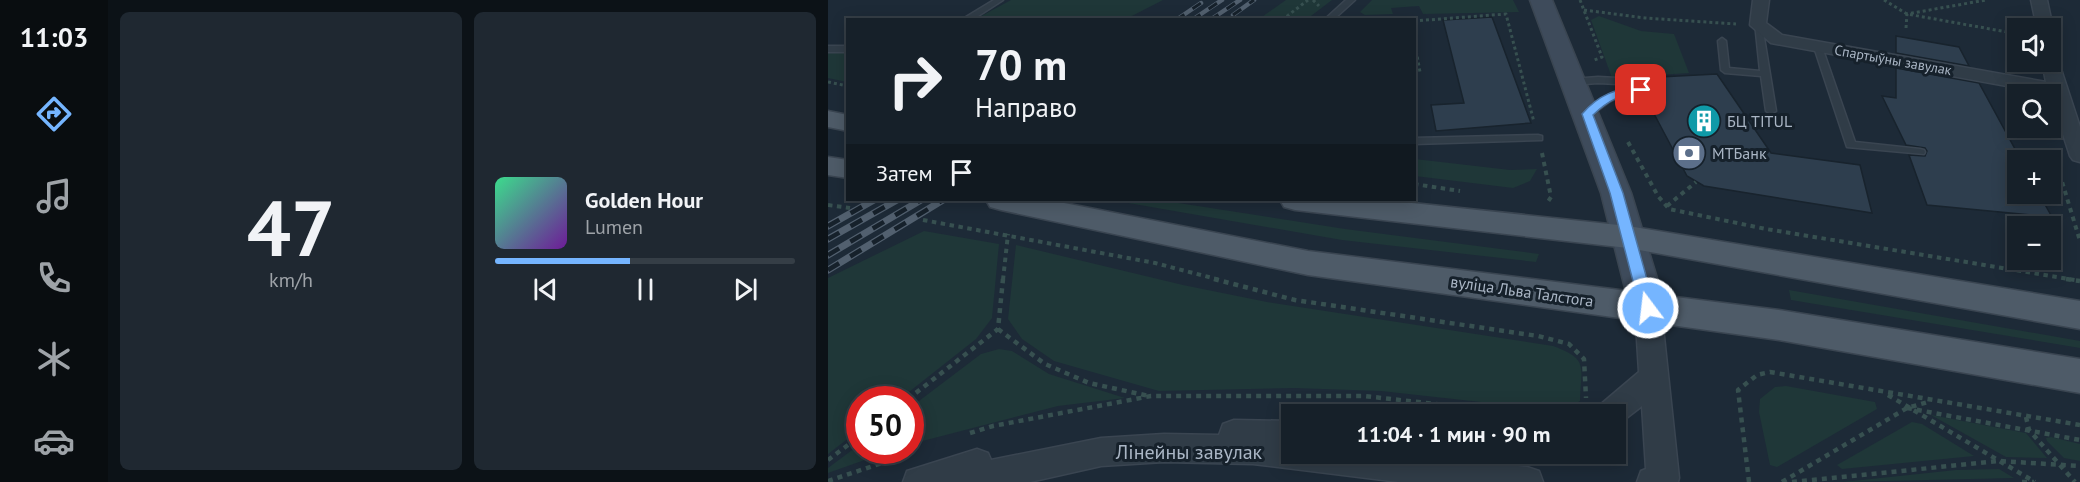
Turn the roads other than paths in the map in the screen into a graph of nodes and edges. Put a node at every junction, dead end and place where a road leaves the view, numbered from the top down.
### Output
1 (999, 0) edge
2 (1351, 0) edge
3 (1761, 0) edge
4 (2039, 0) edge
5 (1537, 3) edge
6 (968, 18) edge
7 (1330, 18) edge
8 (2043, 18) edge
9 (1758, 25) junction
10 (1722, 41) dead end
11 (1818, 46) junction
12 (828, 49) edge
13 (846, 50) edge
14 (1765, 74) junction
15 (1572, 82) junction
16 (2024, 84) edge
17 (2061, 101) edge
18 (1596, 106) junction
19 (1772, 111) dead end
20 (828, 119) edge
21 (846, 123) edge
22 (1538, 138) road end
23 (1416, 141) edge
24 (1920, 152) dead end
25 (2080, 156) edge
26 (828, 166) edge
27 (846, 170) edge
28 (1006, 201) edge
29 (1304, 201) edge
30 (1628, 237) junction
31 (1648, 308) junction
32 (2080, 315) edge
33 (2080, 376) edge
34 (1654, 377) junction
35 (1623, 404) edge
36 (1281, 435) edge
37 (916, 467) edge
38 (1661, 481) edge
39 (960, 482) edge
40 (1527, 482) edge

1 - 6 lane
2 - 7 lane
3 - 9 street
4 - 8 street
5 - 15 main road
9 - 11 street, Спартыўны завулак
9 - 14 lane
10 - 14 lane
11 - 16 street, Спартыўны завулак
11 - 24 lane
12 - 13 lane
14 - 19 lane
15 - 18 main road
15 - 18 lane
17 - 25 street
18 - 30 main road
20 - 21 main road
22 - 23 lane
26 - 27 main road
28 - 31 main road, вуліца Льва Талстога
29 - 30 main road
30 - 31 main road
30 - 32 main road
31 - 33 main road, вуліца Льва Талстога
31 - 34 street
34 - 35 street
34 - 38 street
36 - 37 street, Лінейны завулак
39 - 40 street, Лінейны завулак

